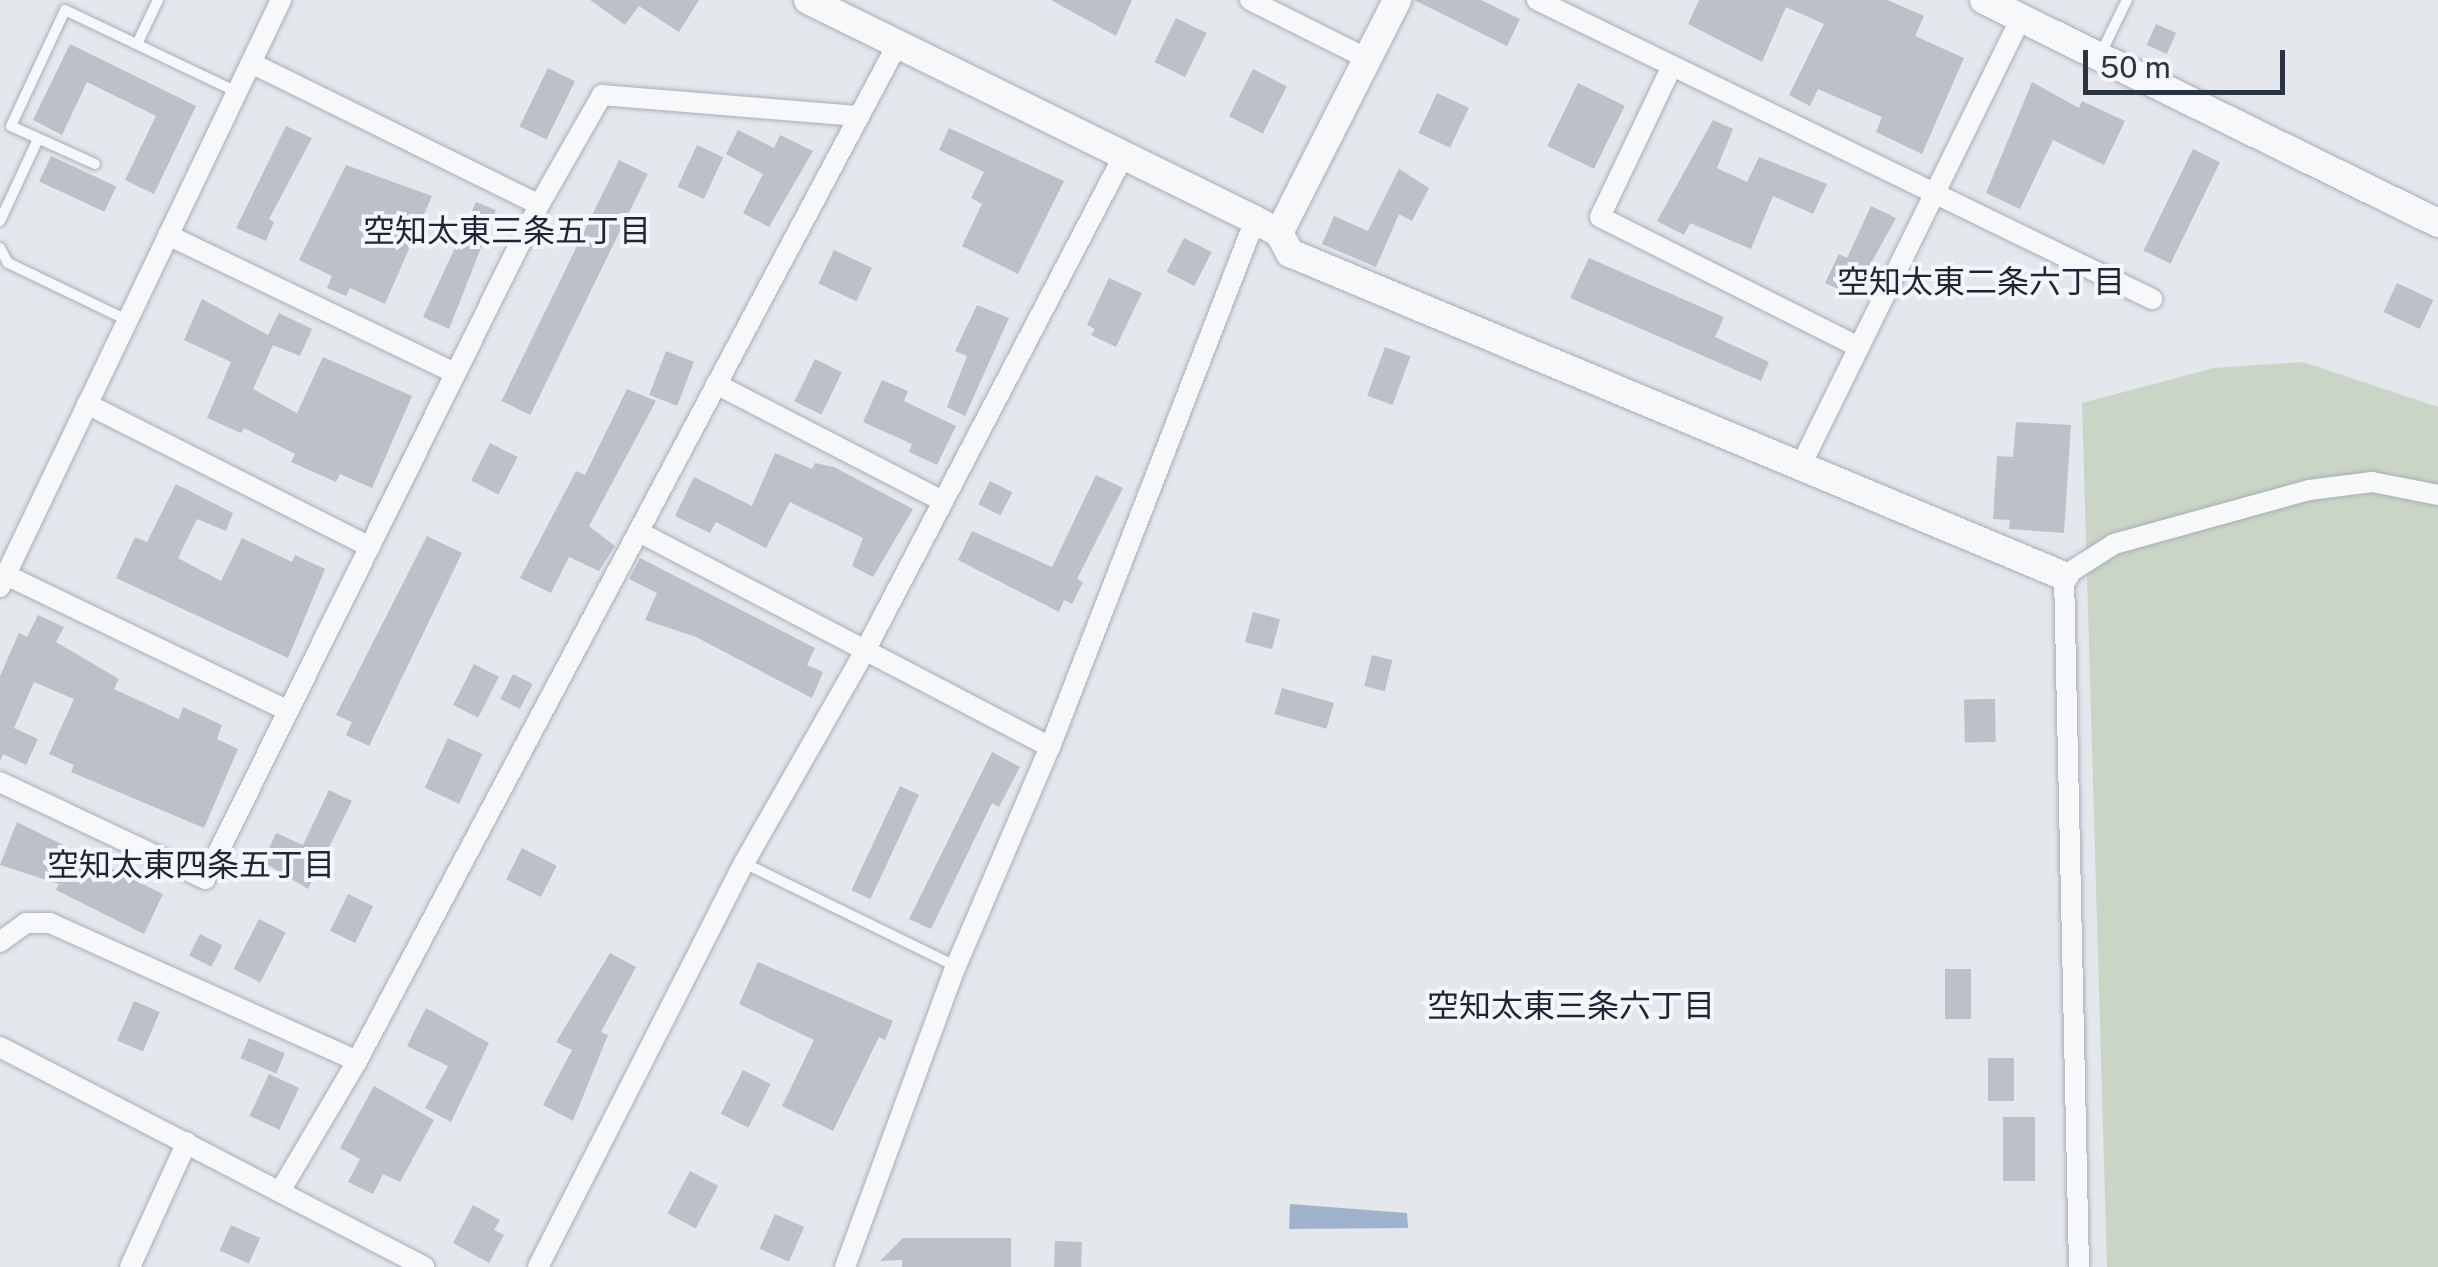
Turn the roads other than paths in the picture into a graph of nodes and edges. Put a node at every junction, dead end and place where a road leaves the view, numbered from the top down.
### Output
1 (158, 0) edge
2 (281, 0) edge
3 (808, 0) edge
4 (1250, 0) edge
5 (1397, 0) edge
6 (1537, 0) edge
7 (1984, 0) edge
8 (2127, 0) edge
9 (2021, 18) junction
10 (898, 43) junction
11 (136, 44) junction
12 (2099, 56) junction
13 (1368, 59) junction
14 (251, 62) junction
15 (1672, 66) junction
16 (236, 92) junction
17 (859, 116) junction
18 (38, 139) junction
19 (1124, 156) junction
20 (95, 164) dead end
21 (1935, 194) junction
22 (539, 206) junction
23 (0, 222) edge
24 (2438, 223) edge
25 (1267, 226) junction
26 (168, 235) junction
27 (0, 248) edge
28 (2152, 300) dead end
29 (127, 320) junction
30 (1859, 347) junction
31 (456, 373) junction
32 (716, 384) junction
33 (88, 404) junction
34 (1800, 465) junction
35 (2438, 495) edge
36 (944, 501) junction
37 (639, 532) junction
38 (370, 546) junction
39 (2064, 576) junction
40 (3, 581) edge
41 (865, 651) junction
42 (288, 711) junction
43 (1050, 747) junction
44 (0, 782) edge
45 (744, 864) junction
46 (0, 942) edge
47 (956, 966) junction
48 (0, 1046) edge
49 (357, 1061) junction
50 (187, 1142) junction
51 (282, 1188) junction
52 (130, 1267) edge
53 (424, 1267) edge
54 (538, 1267) edge
55 (845, 1267) edge
56 (2079, 1267) edge

1 - 11 lane
2 - 14 street
3 - 10 street
4 - 13 street
5 - 13 street
6 - 15 street
7 - 9 street
8 - 12 lane
9 - 12 street
9 - 21 street
10 - 17 street
10 - 19 street
11 - 16 lane
11 - 18 lane
12 - 24 street
13 - 25 street
14 - 16 street
14 - 22 street
15 - 21 street
15 - 30 street
16 - 26 street
17 - 22 street
17 - 32 street
18 - 20 lane
18 - 23 lane
19 - 25 street
19 - 36 street
21 - 28 street
21 - 30 street
22 - 31 street
25 - 34 street
25 - 43 street
26 - 29 street
26 - 31 street
27 - 29 lane
29 - 33 street
30 - 34 street
31 - 38 street
32 - 36 street
32 - 37 street
33 - 38 street
33 - 40 street
34 - 39 street
35 - 39 street
36 - 41 street
37 - 41 street
37 - 49 street
38 - 42 street
39 - 56 street
40 - 42 street
41 - 43 street
41 - 45 street
42 - 44 street
43 - 47 street
45 - 47 lane
45 - 54 street
46 - 49 street
47 - 55 street
48 - 50 street
49 - 51 street
50 - 51 street
50 - 52 street
51 - 53 street

